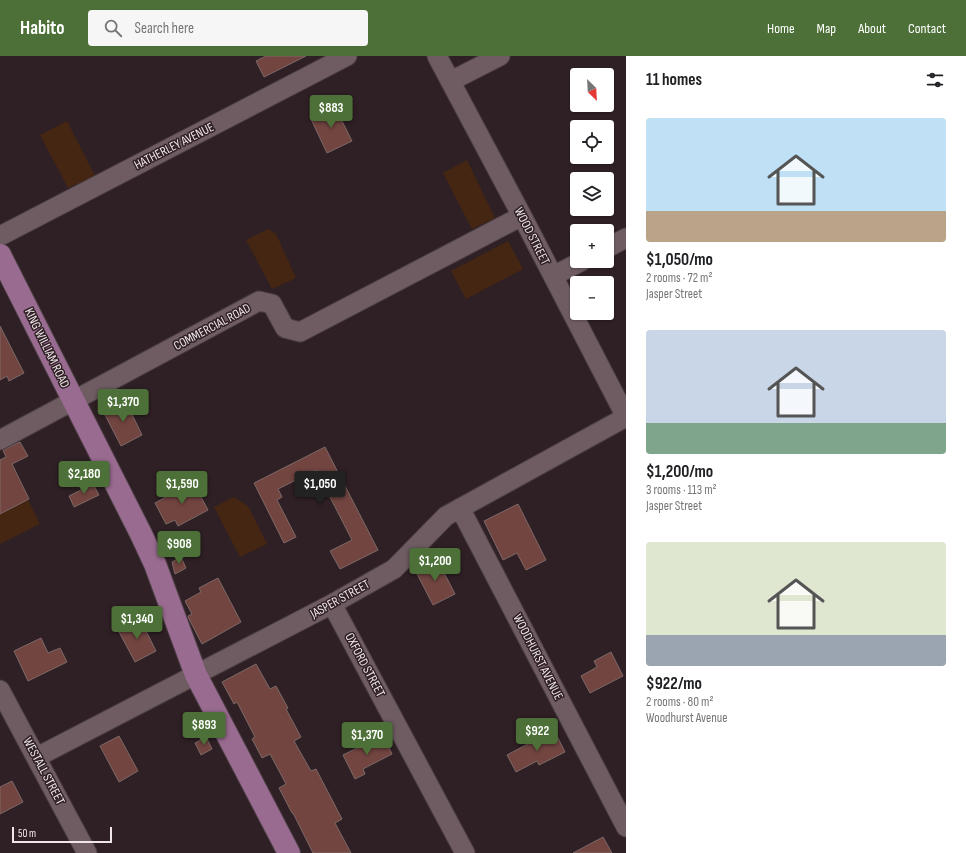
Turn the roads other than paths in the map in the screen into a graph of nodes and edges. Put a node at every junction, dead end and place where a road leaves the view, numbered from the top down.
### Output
1 (348, 56) edge
2 (437, 56) edge
3 (500, 56) edge
4 (451, 82) junction
5 (522, 216) junction
6 (0, 236) edge
7 (626, 238) edge
8 (614, 244) edge
9 (0, 255) edge
10 (570, 267) edge
11 (553, 276) junction
12 (73, 401) junction
13 (626, 417) edge
14 (0, 440) edge
15 (460, 508) junction
16 (332, 604) junction
17 (196, 675) junction
18 (0, 690) edge
19 (6, 716) edge
20 (36, 757) junction
21 (626, 827) edge
22 (87, 853) edge
23 (289, 853) edge
24 (465, 853) edge

1 - 6 street, HATHERLEY AVENUE
2 - 4 street, WOOD STREET
3 - 4 street
4 - 5 street, WOOD STREET
5 - 11 street, WOOD STREET
5 - 12 street, COMMERCIAL ROAD
7 - 8 street
9 - 12 main road, KING WILLIAM ROAD
10 - 11 street
11 - 13 street, WOOD STREET
12 - 14 street, COMMERCIAL ROAD
12 - 17 main road, KING WILLIAM ROAD
13 - 15 street, JASPER STREET
15 - 16 street, JASPER STREET
15 - 21 street, WOODHURST AVENUE
16 - 17 street, JASPER STREET
16 - 24 street, OXFORD STREET
17 - 20 street, JASPER STREET
17 - 23 main road, KING WILLIAM ROAD
18 - 19 street, WESTALL STREET
19 - 20 street, WESTALL STREET
20 - 22 street, WESTALL STREET

